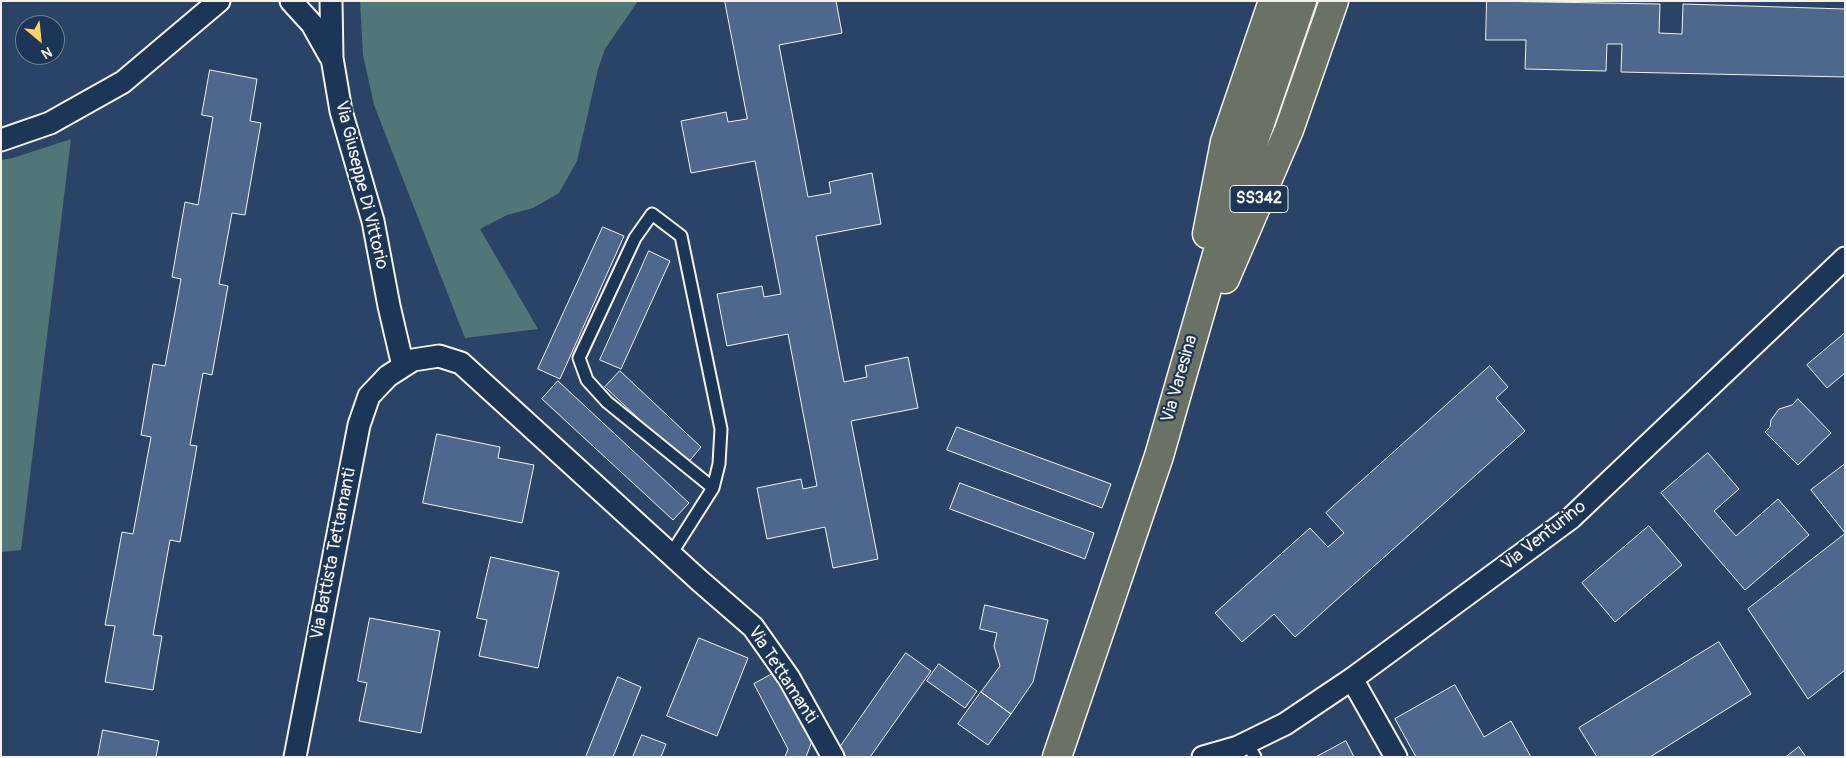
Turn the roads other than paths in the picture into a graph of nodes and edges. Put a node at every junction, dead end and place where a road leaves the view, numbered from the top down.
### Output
1 (219, 1) edge
2 (291, 1) edge
3 (331, 1) edge
4 (1273, 1) edge
5 (1302, 1) edge
6 (1334, 1) edge
7 (332, 58) junction
8 (1, 140) edge
9 (1845, 258) edge
10 (402, 366) junction
11 (1176, 392) junction
12 (713, 488) junction
13 (671, 554) junction
14 (1352, 679) junction
15 (1251, 750) edge
16 (295, 757) edge
17 (833, 757) edge
18 (1057, 757) edge
19 (1203, 757) edge
20 (1396, 757) edge

1 - 8 street
2 - 7 street
3 - 7 street, Via Giuseppe Di Vittorio
4 - 11 main road, SS342
5 - 11 main road, Via Varesina
6 - 11 main road, SS342
7 - 10 street, Via Giuseppe Di Vittorio
9 - 14 street, Via Venturino
10 - 13 street, Via Tettamanti
10 - 16 street, Via Battista Tettamanti
11 - 18 main road, Via Varesina
12 - 12 lane
12 - 13 lane
13 - 17 street, Via Tettamanti
14 - 15 street, Via Venturino
14 - 20 street
15 - 19 street, Via Venturino

